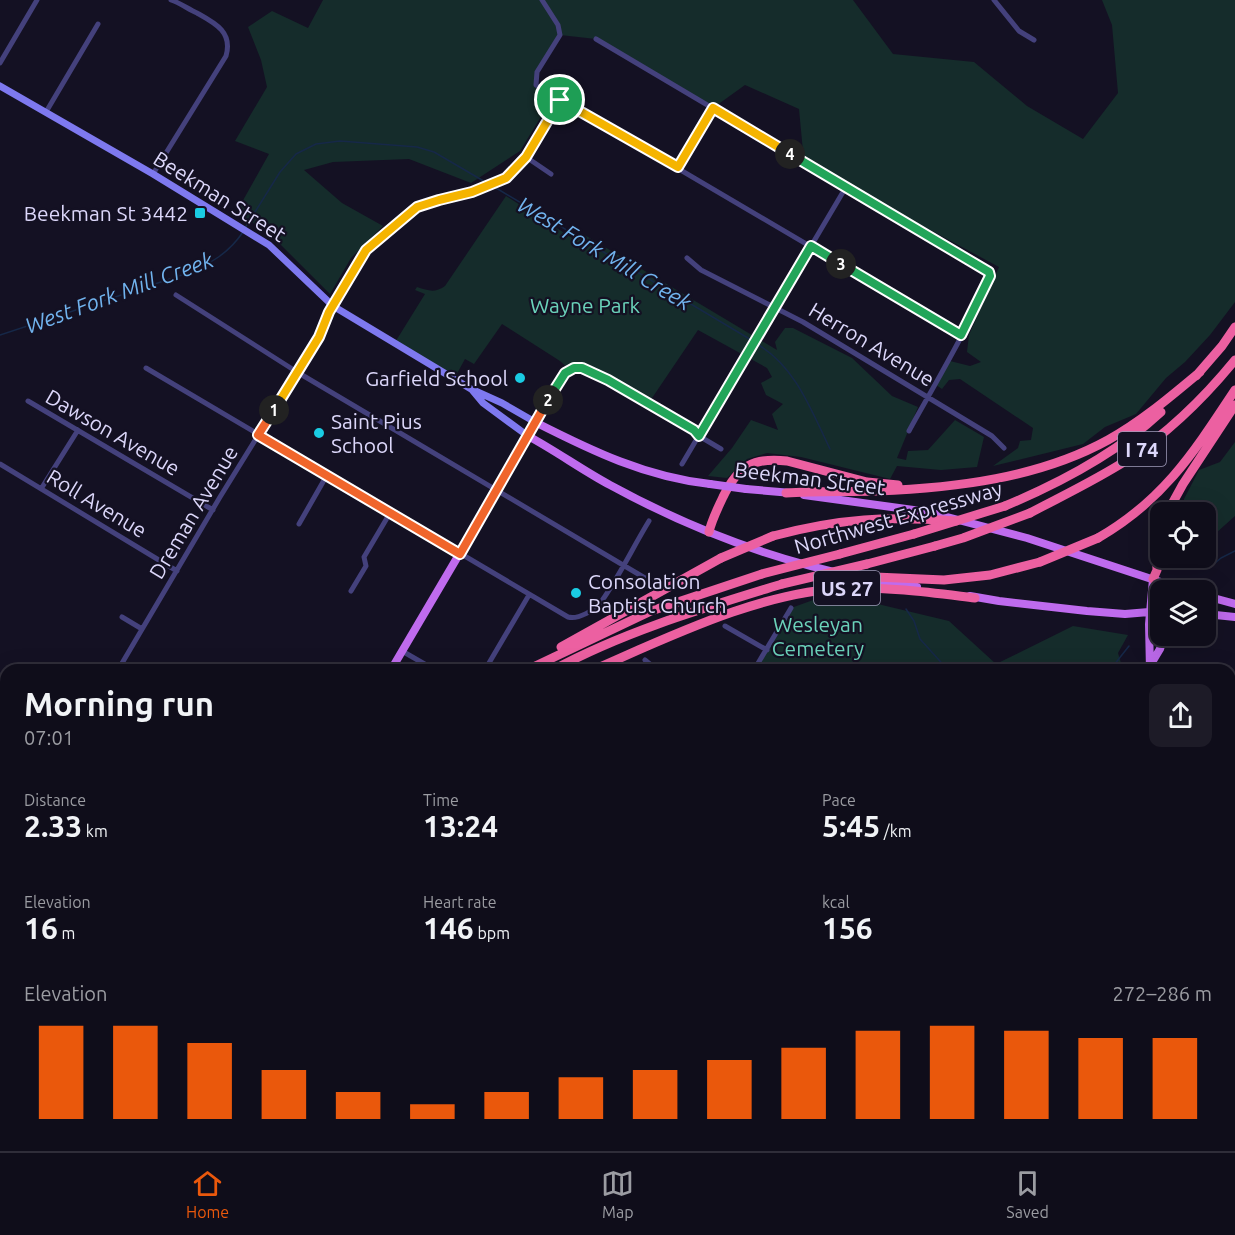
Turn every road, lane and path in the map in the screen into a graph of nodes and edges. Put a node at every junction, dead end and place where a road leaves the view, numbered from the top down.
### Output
1 (37, 0) edge
2 (171, 0) edge
3 (542, 0) edge
4 (994, 0) edge
5 (98, 24) dead end
6 (596, 39) dead end
7 (1034, 40) dead end
8 (0, 63) edge
9 (0, 86) edge
10 (560, 100) junction
11 (713, 108) junction
12 (46, 112) junction
13 (526, 157) junction
14 (678, 167) junction
15 (153, 174) junction
16 (550, 174) dead end
17 (846, 187) junction
18 (811, 246) junction
19 (687, 258) dead end
20 (176, 295) dead end
21 (333, 306) junction
22 (774, 308) junction
23 (1235, 327) edge
24 (961, 335) junction
25 (1235, 360) edge
26 (146, 368) dead end
27 (297, 372) junction
28 (1200, 372) junction
29 (471, 389) junction
30 (1235, 390) edge
31 (927, 396) junction
32 (28, 402) dead end
33 (1235, 405) edge
34 (535, 422) junction
35 (78, 430) junction
36 (909, 431) dead end
37 (258, 435) junction
38 (528, 436) junction
39 (699, 436) junction
40 (1004, 448) dead end
41 (721, 449) dead end
42 (0, 464) edge
43 (682, 465) dead end
44 (327, 475) junction
45 (924, 487) junction
46 (41, 489) junction
47 (497, 490) junction
48 (786, 492) junction
49 (1173, 502) edge
50 (213, 510) junction
51 (390, 513) junction
52 (649, 521) dead end
53 (965, 521) junction
54 (299, 524) dead end
55 (709, 532) junction
56 (460, 554) junction
57 (623, 564) junction
58 (1157, 568) edge
59 (177, 571) junction
60 (852, 576) junction
61 (1153, 579) junction
62 (1156, 580) edge
63 (650, 581) dead end
64 (351, 591) dead end
65 (530, 595) junction
66 (975, 598) junction
67 (1216, 599) edge
68 (1235, 604) edge
69 (791, 608) dead end
70 (1150, 611) edge
71 (1216, 615) edge
72 (122, 617) dead end
73 (1235, 617) edge
74 (725, 626) dead end
75 (142, 629) junction
76 (1151, 646) edge
77 (1161, 646) edge
78 (767, 650) junction
79 (402, 651) junction
80 (645, 660) dead end
81 (489, 663) dead end
82 (122, 664) edge
83 (394, 664) edge
84 (425, 664) edge
85 (531, 664) edge
86 (540, 664) edge
87 (565, 664) edge
88 (607, 664) edge
89 (650, 664) edge
90 (758, 664) edge
91 (1151, 664) edge
92 (1153, 664) edge

1 - 8 street
2 - 15 street
3 - 10 street
4 - 7 street
5 - 12 street
6 - 11 street
9 - 12 main road, Beekman Street
10 - 13 street, Dreman Avenue
10 - 14 street
11 - 14 street
11 - 17 street
12 - 15 main road, Beekman Street
13 - 16 street
13 - 21 street, Dreman Avenue
14 - 18 street
15 - 21 main road, Beekman Street
17 - 18 street
17 - 24 street
18 - 22 street
18 - 24 street
19 - 22 street, Herron Avenue
20 - 27 street
21 - 27 street, Dreman Avenue
21 - 29 main road, Beekman Street
22 - 31 street, Herron Avenue
22 - 39 street
23 - 28 highway, Northwest Expressway / I 74
24 - 31 street
25 - 87 highway, Northwest Expressway / I 74, bridge
26 - 37 street
27 - 37 street, Dreman Avenue
27 - 47 street
28 - 45 highway
28 - 86 highway, Northwest Expressway / I 74, bridge
29 - 34 main road, Beekman Street
29 - 38 main road, Beekman Street
30 - 60 highway, bridge
31 - 36 street
31 - 40 street, Herron Avenue
32 - 35 street, Dawson Avenue
33 - 49 highway
34 - 38 main road
34 - 39 street
34 - 48 main road, Beekman Street, bridge
35 - 46 street
35 - 50 street, Dawson Avenue
37 - 44 street
37 - 50 street, Dreman Avenue
38 - 47 main road
38 - 55 main road, Beekman Street
39 - 41 street
39 - 43 street
42 - 46 street, Roll Avenue
44 - 51 street
44 - 54 street
45 - 48 highway
45 - 55 highway
46 - 59 street, Roll Avenue
47 - 56 main road
47 - 57 street
48 - 53 main road, Beekman Street
50 - 59 street, Dreman Avenue
51 - 56 street
51 - 64 street
52 - 57 street
53 - 61 main road, Beekman Street
53 - 85 highway, bridge
55 - 60 main road, Beekman Street
56 - 65 street
56 - 79 main road
57 - 63 street
57 - 65 street
58 - 61 highway
59 - 75 street, Dreman Avenue
60 - 66 main road, Beekman Street
61 - 62 main road, Beekman Street
65 - 81 street
66 - 70 main road, Beekman Street / US 27
66 - 88 highway, US 27
67 - 68 main road
69 - 78 street
71 - 73 main road
72 - 75 street
74 - 78 street
75 - 82 street, Dreman Avenue
76 - 91 main road
77 - 92 main road
78 - 90 street
79 - 83 main road
79 - 84 street
80 - 89 street

